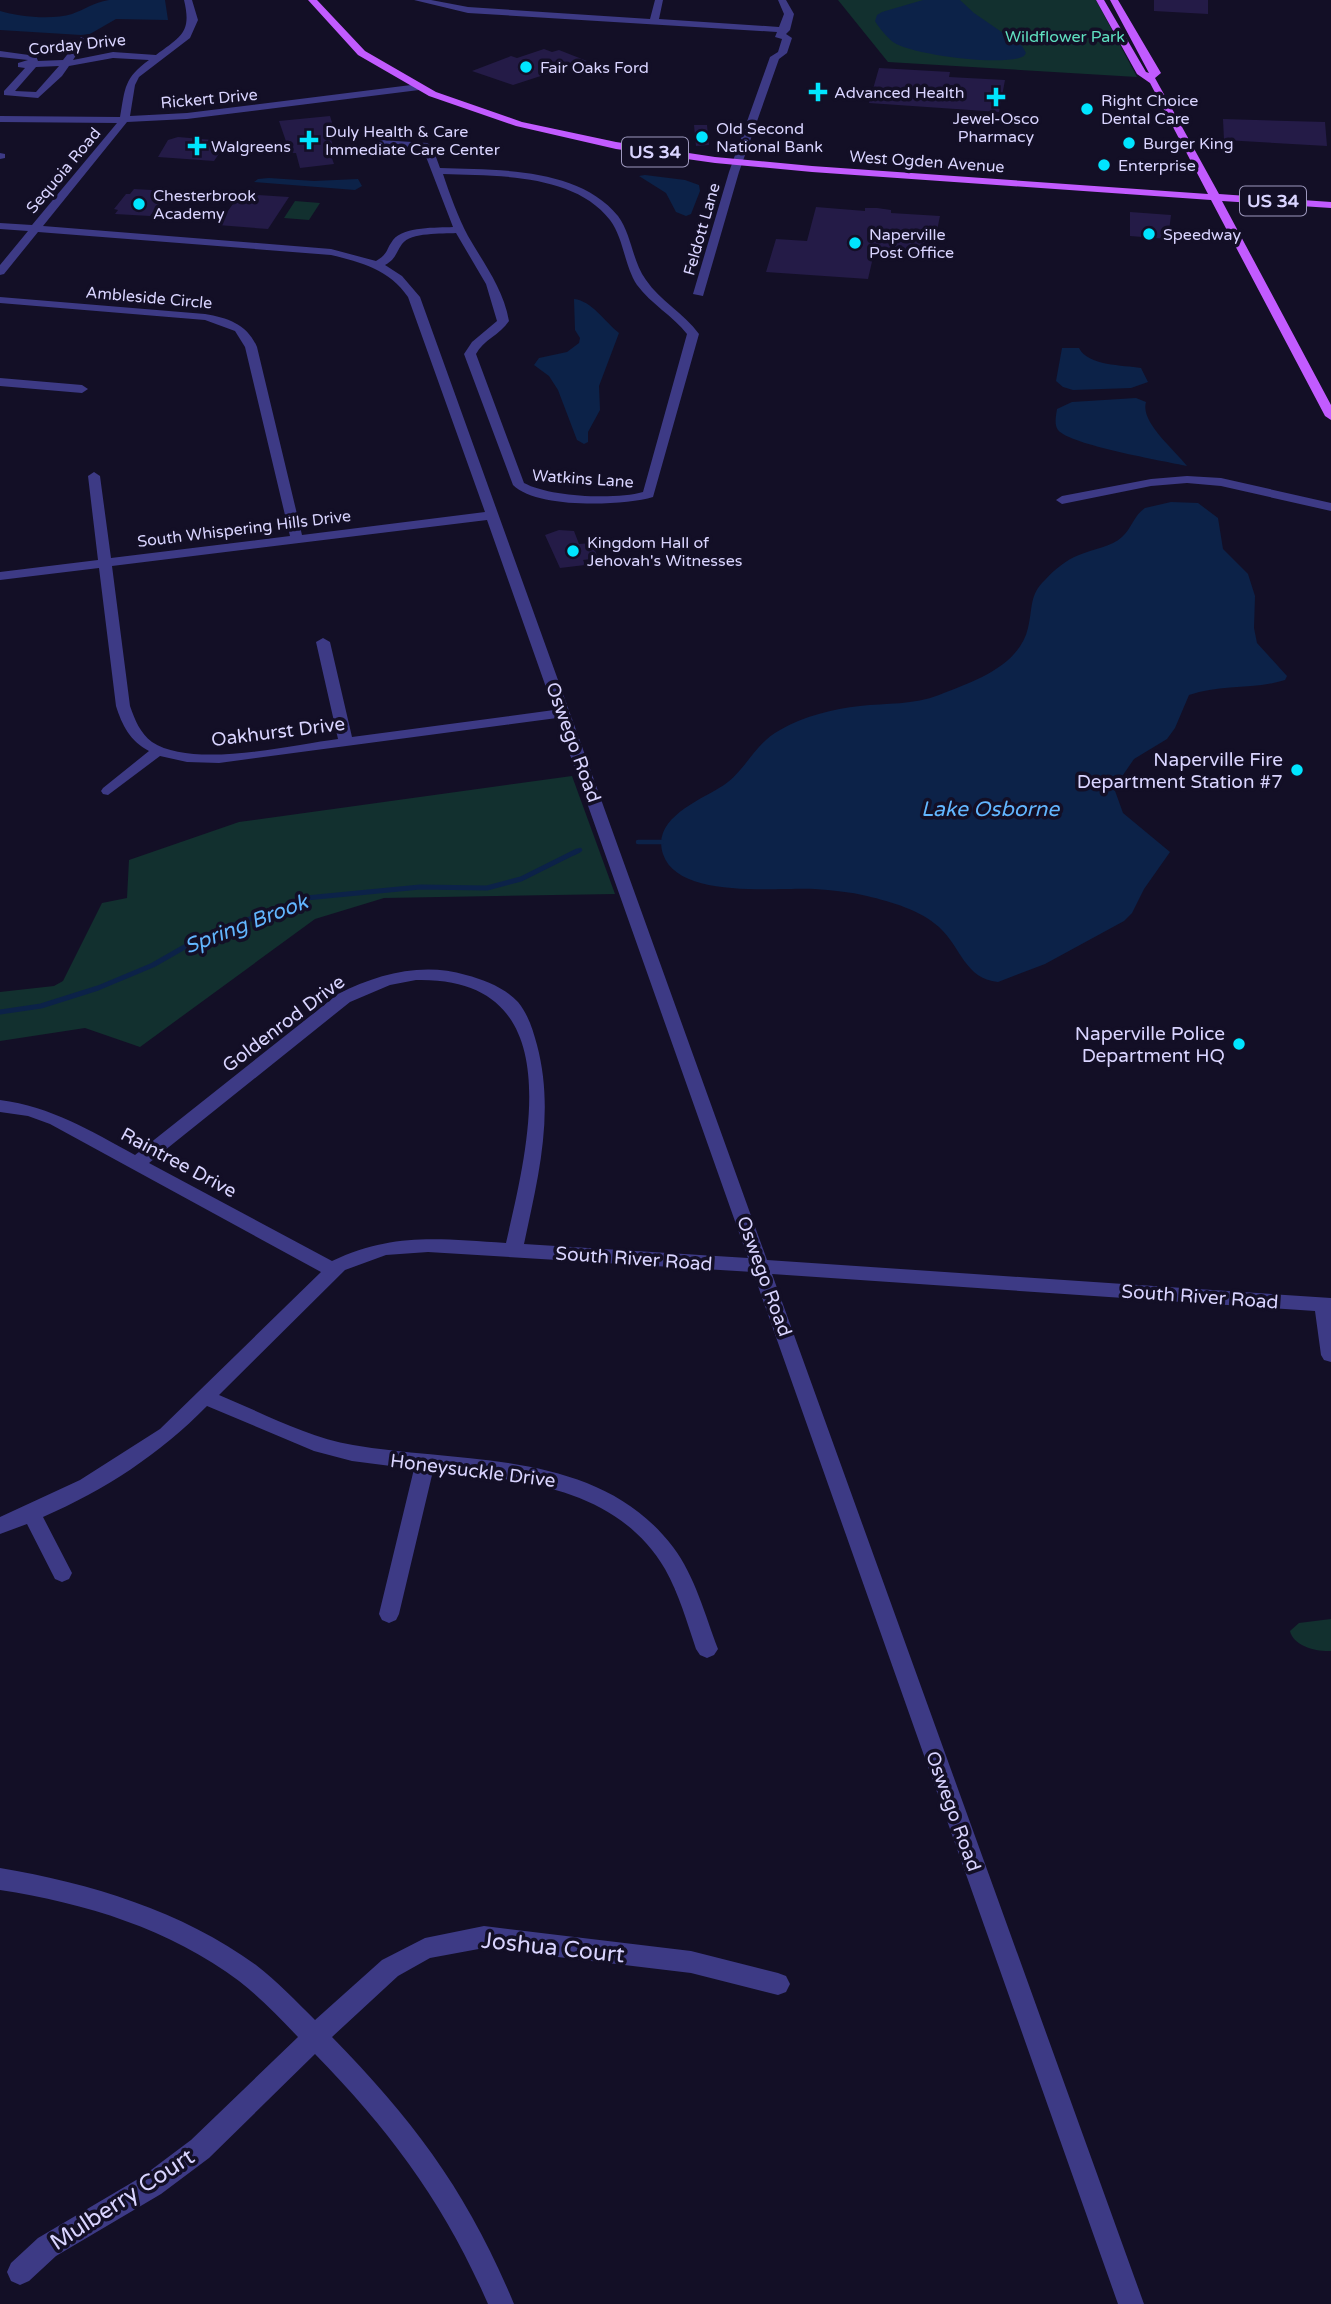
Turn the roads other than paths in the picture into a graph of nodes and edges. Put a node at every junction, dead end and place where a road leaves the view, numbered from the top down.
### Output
1 (188, 0) edge
2 (312, 0) edge
3 (418, 0) edge
4 (659, 0) edge
5 (782, 0) edge
6 (1100, 0) edge
7 (1114, 0) edge
8 (653, 22) junction
9 (784, 33) junction
10 (81, 40) dead end
11 (74, 49) junction
12 (0, 54) edge
13 (107, 56) junction
14 (158, 58) junction
15 (63, 64) junction
16 (33, 65) junction
17 (0, 66) edge
18 (1150, 77) junction
19 (405, 80) junction
20 (419, 87) junction
21 (0, 110) edge
22 (125, 115) junction
23 (0, 119) edge
24 (381, 143) dead end
25 (738, 163) junction
26 (436, 171) junction
27 (1214, 197) junction
28 (1331, 205) edge
29 (0, 226) edge
30 (35, 229) junction
31 (460, 229) junction
32 (376, 265) junction
33 (0, 272) edge
34 (699, 294) dead end
35 (0, 300) edge
36 (0, 382) edge
37 (82, 389) dead end
38 (1331, 416) edge
39 (94, 476) dead end
40 (1062, 500) dead end
41 (1331, 507) edge
42 (493, 515) junction
43 (297, 540) junction
44 (106, 562) junction
45 (0, 576) edge
46 (323, 642) dead end
47 (564, 713) junction
48 (346, 743) junction
49 (158, 751) junction
50 (108, 791) dead end
51 (0, 1106) edge
52 (137, 1163) junction
53 (513, 1251) junction
54 (762, 1265) junction
55 (333, 1270) junction
56 (1327, 1305) edge
57 (1331, 1355) edge
58 (205, 1397) junction
59 (425, 1463) junction
60 (31, 1513) junction
61 (0, 1526) edge
62 (62, 1573) dead end
63 (389, 1615) dead end
64 (706, 1649) dead end
65 (0, 1879) edge
66 (778, 1984) dead end
67 (316, 2038) junction
68 (20, 2272) dead end
69 (501, 2304) edge
70 (1131, 2304) edge

1 - 14 street
2 - 19 main road, West Ogden Avenue / US 34
3 - 8 street
4 - 8 street
5 - 9 street, Feldott Lane
6 - 18 main road
7 - 18 main road
8 - 9 street
9 - 25 street, Feldott Lane
10 - 11 street
11 - 13 street
11 - 15 street
12 - 16 street
13 - 14 street, Corday Drive
13 - 15 street, Corday Drive
14 - 22 street
15 - 16 street, Corday Drive
15 - 16 street
16 - 17 street, Corday Drive
18 - 27 main road
19 - 20 main road, West Ogden Avenue / US 34
19 - 22 street, Rickert Drive
20 - 22 street, Rickert Drive
20 - 25 main road, West Ogden Avenue / US 34
21 - 22 street, Rickert Drive
22 - 23 street, Rickert Drive
22 - 30 street, Sequoia Road
24 - 26 street, Watkins Lane
25 - 27 main road, West Ogden Avenue / US 34
25 - 34 street, Feldott Lane
26 - 31 street, Watkins Lane
26 - 31 street, Watkins Lane
27 - 28 main road, West Ogden Avenue / US 34
27 - 38 main road
29 - 30 street, Oswego Road
30 - 32 street, Oswego Road
30 - 33 street, Sequoia Road
31 - 32 street
32 - 42 street, Oswego Road
35 - 43 street, Ambleside Circle
36 - 37 street
39 - 44 street, Oakhurst Drive
40 - 41 street
42 - 43 street, South Whispering Hills Drive
42 - 47 street, Oswego Road
43 - 44 street, South Whispering Hills Drive
44 - 45 street, South Whispering Hills Drive
44 - 49 street, Oakhurst Drive
46 - 48 street
47 - 48 street, Oakhurst Drive
47 - 54 street, Oswego Road
48 - 49 street, Oakhurst Drive
49 - 50 street
51 - 52 street, Raintree Drive
52 - 53 street, Goldenrod Drive
52 - 55 street, Raintree Drive
53 - 54 street, South River Road
53 - 55 street, South River Road
54 - 56 street, South River Road
54 - 70 street, Oswego Road
55 - 58 street, South River Road
56 - 57 street
58 - 59 street, Honeysuckle Drive
58 - 60 street, South River Road
59 - 63 street
59 - 64 street, Honeysuckle Drive
60 - 61 street, South River Road
60 - 62 street
65 - 67 street
66 - 67 street, Joshua Court
67 - 68 street, Mulberry Court
67 - 69 street

